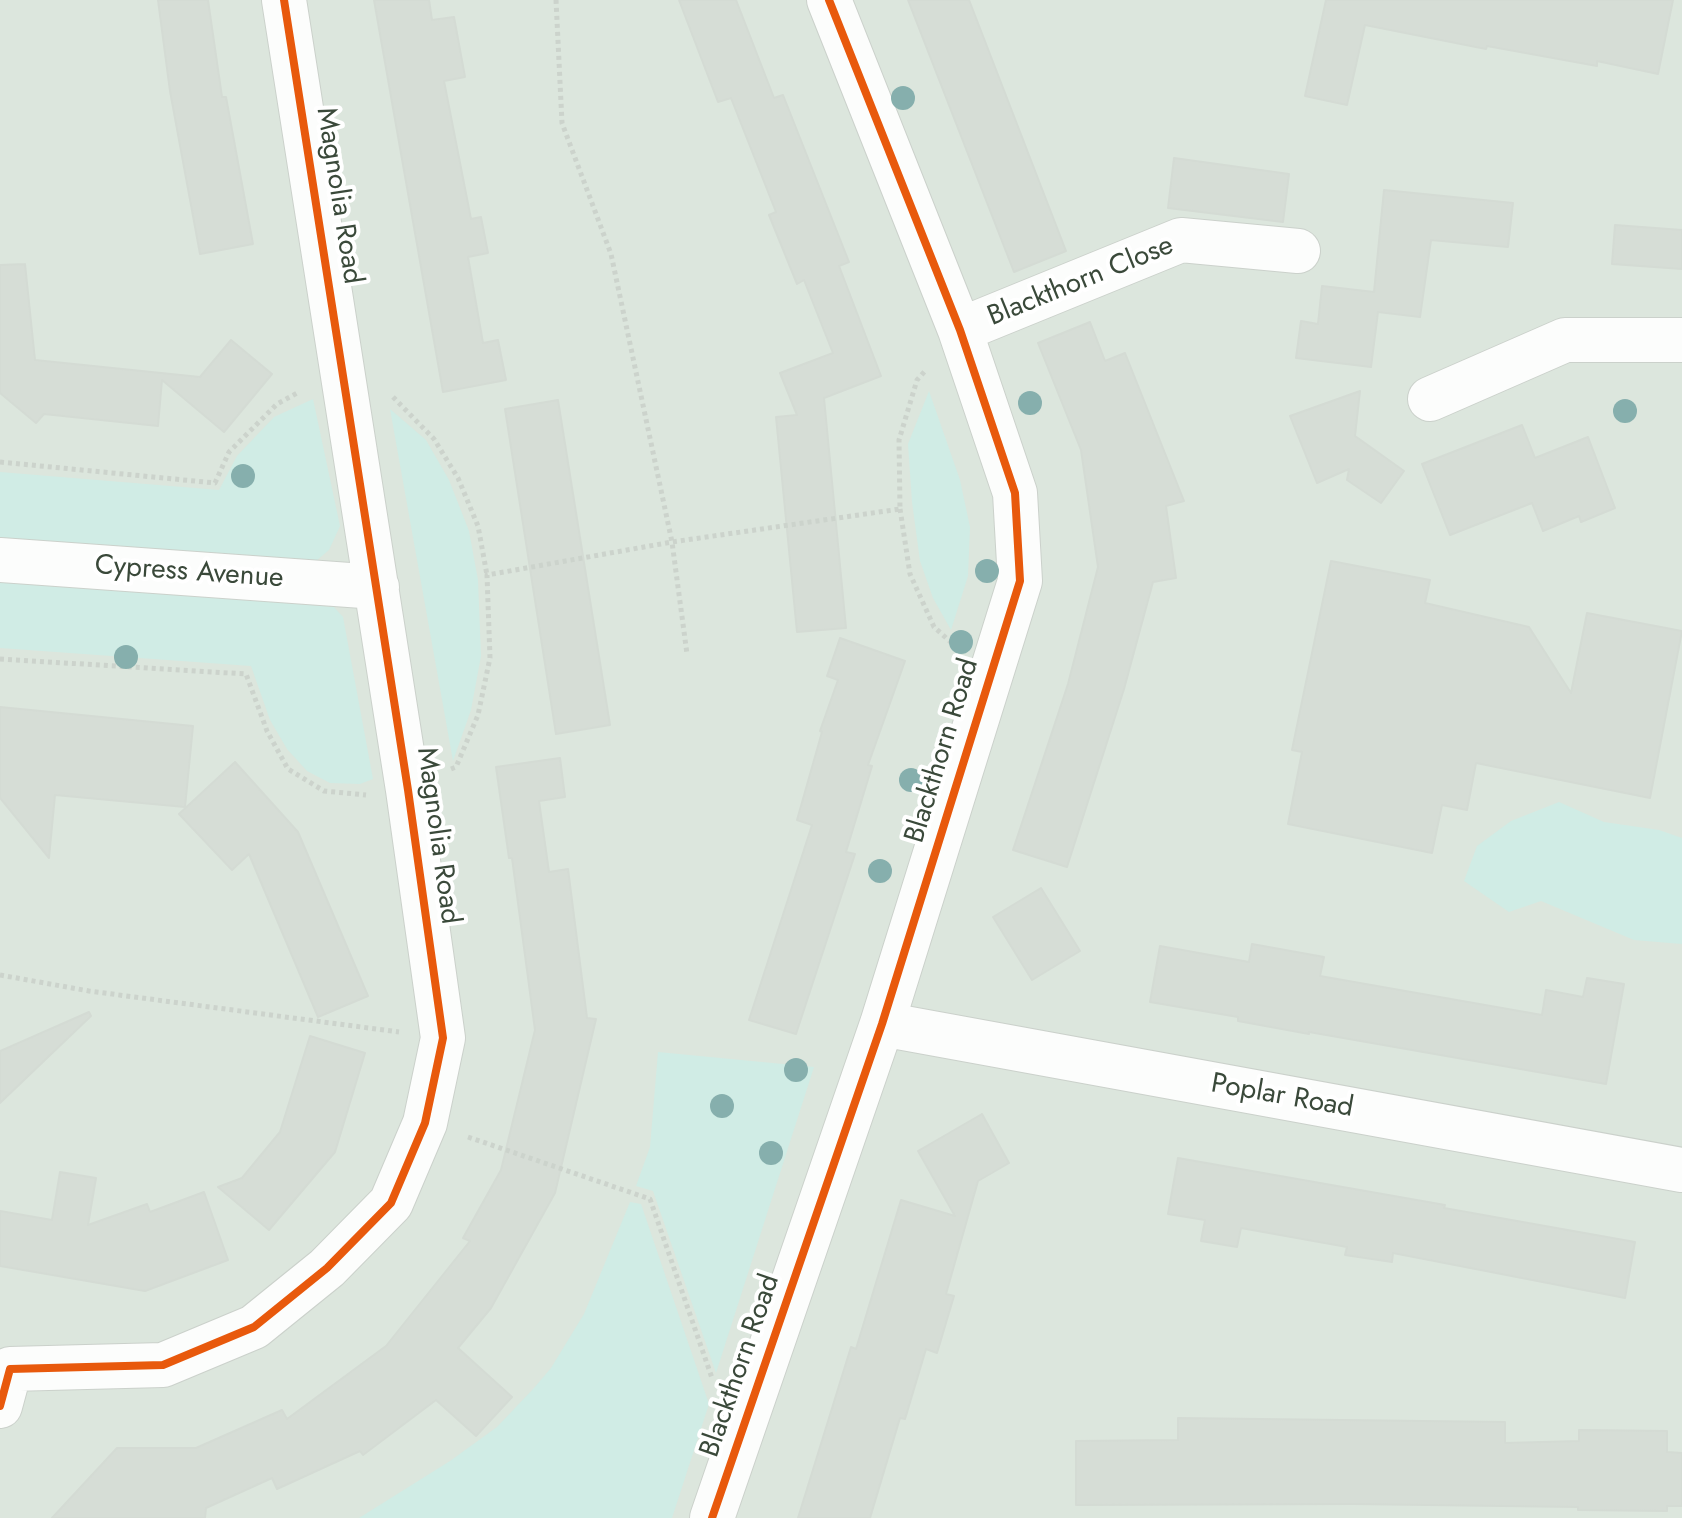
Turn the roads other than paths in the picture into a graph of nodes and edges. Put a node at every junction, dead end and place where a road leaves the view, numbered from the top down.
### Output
1 (284, 0) edge
2 (829, 0) edge
3 (1298, 251) dead end
4 (960, 330) junction
5 (1682, 340) edge
6 (1430, 399) dead end
7 (0, 560) edge
8 (377, 587) junction
9 (882, 1024) junction
10 (1682, 1170) edge
11 (3, 1380) edge
12 (712, 1518) edge

1 - 8 street, Magnolia Road
2 - 4 street, Blackthorn Road
3 - 4 street, Blackthorn Close
4 - 9 street, Blackthorn Road
5 - 6 street
7 - 8 street, Cypress Avenue
8 - 11 street, Magnolia Road
9 - 10 street, Poplar Road
9 - 12 street, Blackthorn Road

